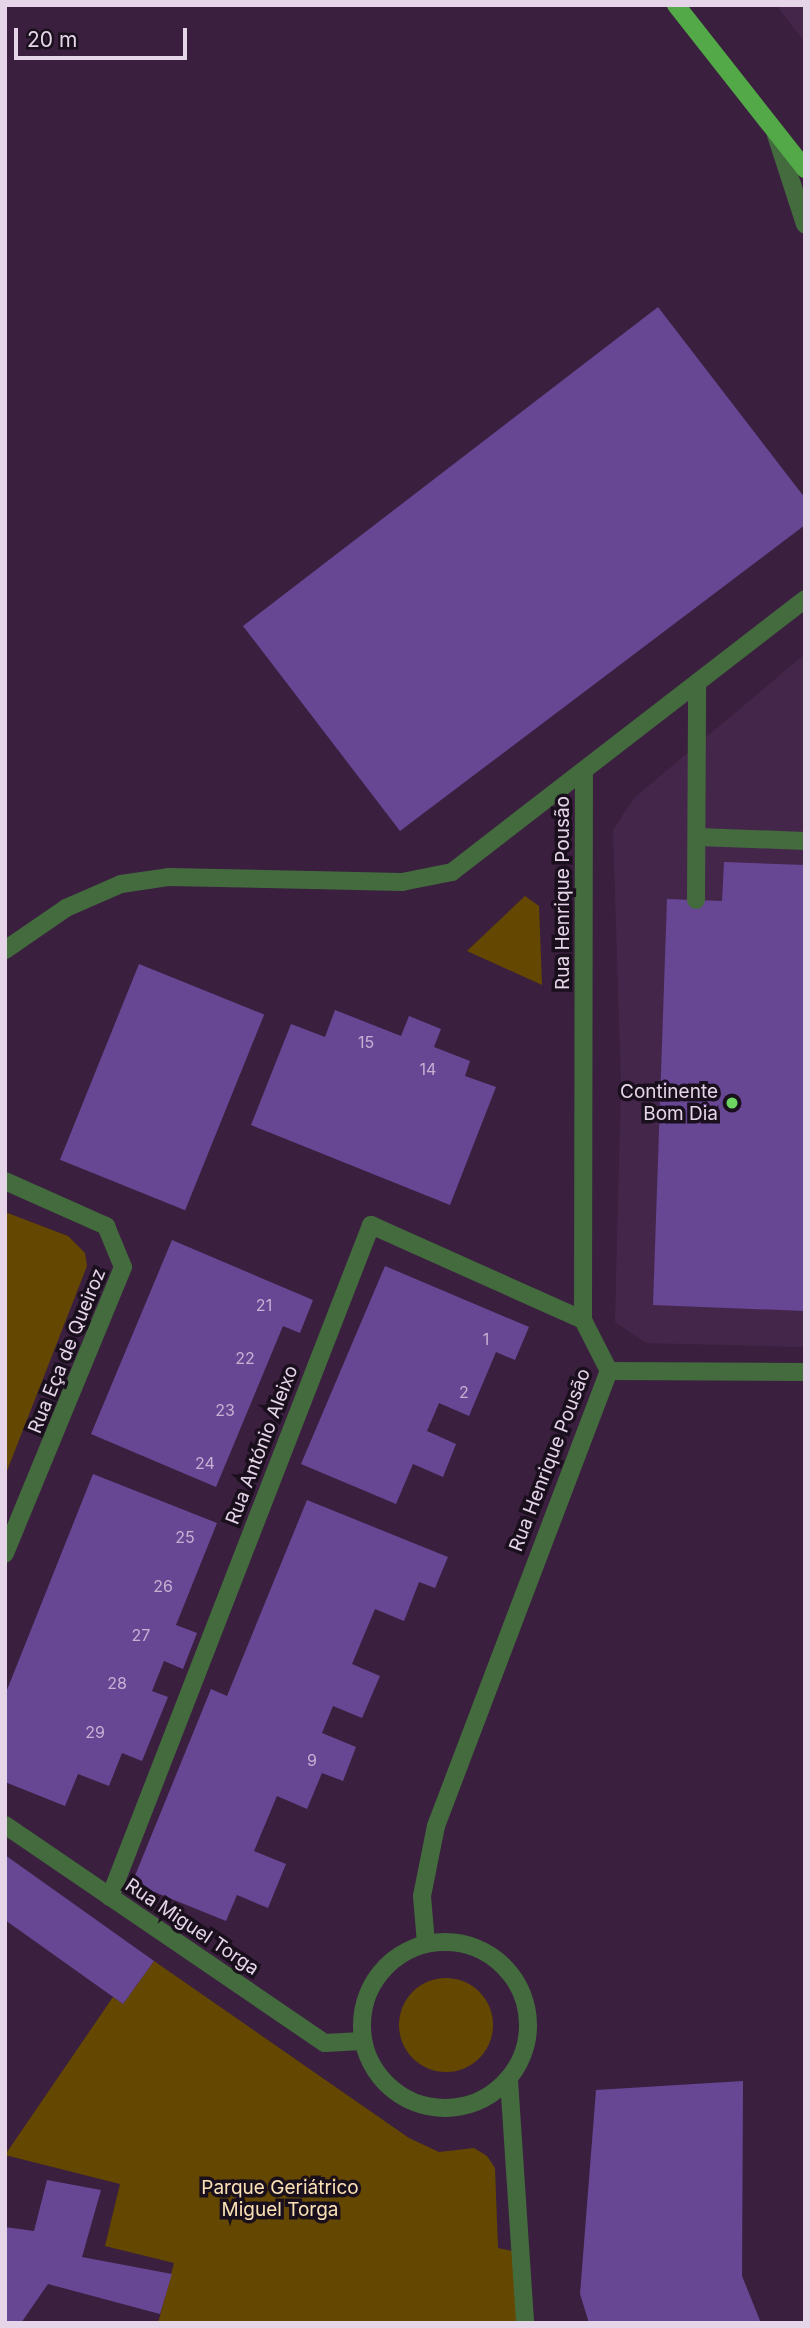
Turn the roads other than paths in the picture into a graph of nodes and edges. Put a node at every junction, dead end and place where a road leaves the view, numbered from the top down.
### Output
1 (676, 5) edge
2 (776, 135) junction
3 (805, 169) edge
4 (805, 223) edge
5 (805, 599) edge
6 (697, 683) junction
7 (584, 770) junction
8 (698, 837) junction
9 (805, 841) edge
10 (696, 900) dead end
11 (5, 950) edge
12 (5, 1181) edge
13 (583, 1320) junction
14 (609, 1371) junction
15 (805, 1372) edge
16 (5, 1554) edge
17 (5, 1825) edge
18 (110, 1897) junction
19 (426, 1942) junction
20 (362, 2040) junction
21 (509, 2080) junction
22 (525, 2323) edge

1 - 2 main road
2 - 3 main road
2 - 4 street
5 - 6 street
6 - 7 street
6 - 8 street
7 - 11 street
7 - 13 street, Rua Henrique Pousão
8 - 9 street
8 - 10 street
12 - 16 street, Rua Eça de Queiroz
13 - 14 street, Rua Henrique Pousão
13 - 18 street, Rua António Aleixo
14 - 15 street
14 - 19 street, Rua Henrique Pousão
17 - 18 street, Rua Miguel Torga
18 - 20 street, Rua Miguel Torga
19 - 20 street
19 - 21 street
20 - 21 street
21 - 22 street

